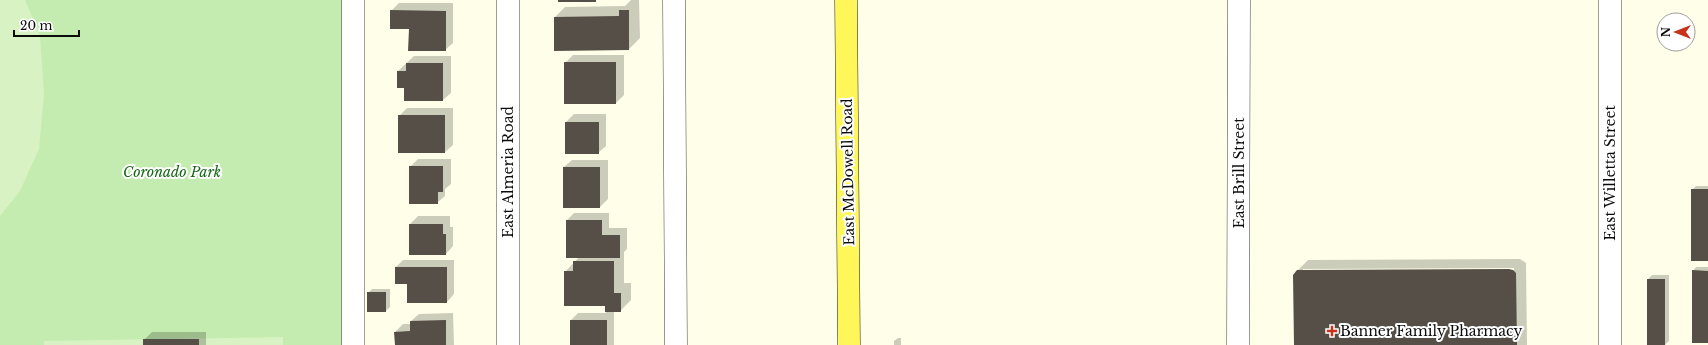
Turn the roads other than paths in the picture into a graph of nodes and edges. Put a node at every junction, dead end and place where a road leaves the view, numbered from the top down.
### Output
1 (353, 0) edge
2 (508, 0) edge
3 (674, 0) edge
4 (846, 0) edge
5 (1239, 0) edge
6 (1610, 0) edge
7 (352, 345) edge
8 (508, 345) edge
9 (676, 345) edge
10 (850, 345) edge
11 (1238, 345) edge
12 (1610, 345) edge

1 - 7 street
2 - 8 street, East Almeria Road
3 - 9 street
4 - 10 main road, East McDowell Road
5 - 11 street, East Brill Street
6 - 12 street, East Willetta Street

